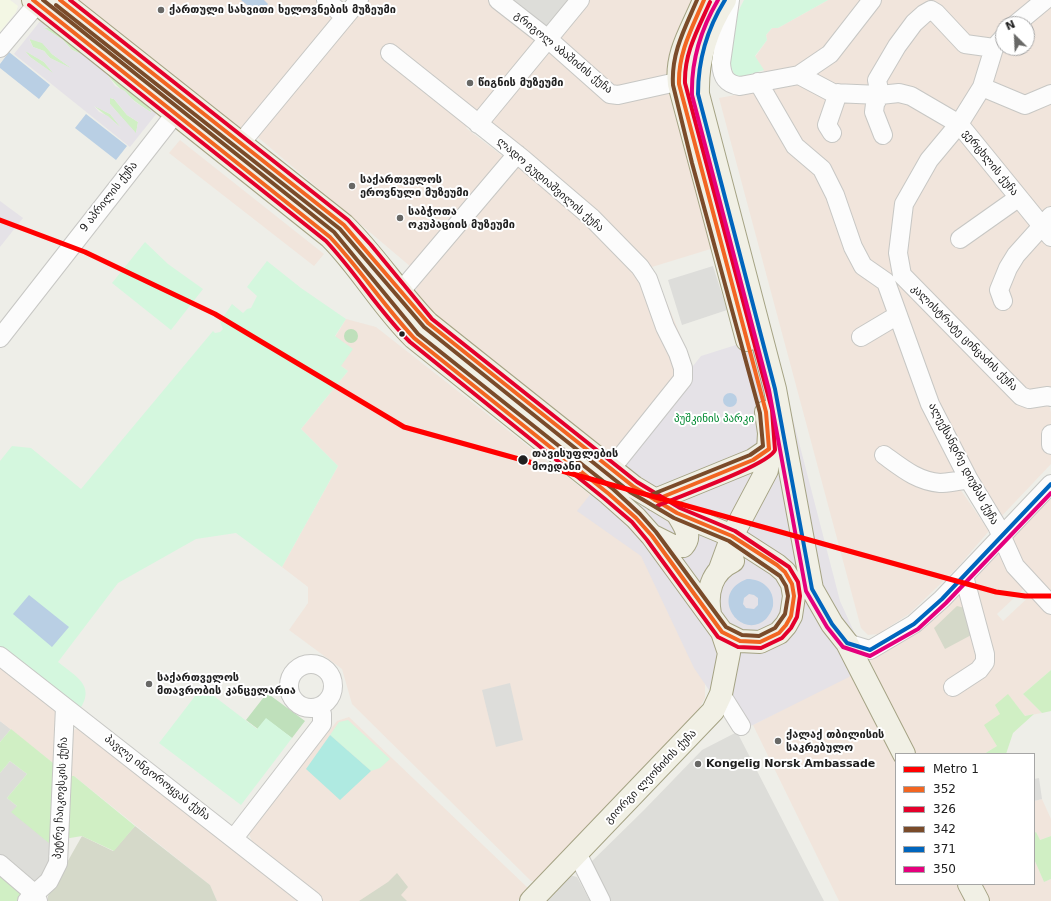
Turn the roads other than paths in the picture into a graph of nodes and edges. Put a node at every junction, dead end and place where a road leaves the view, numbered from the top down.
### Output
1 (62, 0) edge
2 (326, 0) edge
3 (359, 0) edge
4 (498, 0) edge
5 (580, 0) edge
6 (704, 0) edge
7 (725, 0) edge
8 (730, 0) edge
9 (872, 0) edge
10 (1045, 0) edge
11 (35, 2) edge
12 (1026, 16) edge
13 (345, 17) junction
14 (548, 39) junction
15 (995, 43) edge
16 (0, 48) edge
17 (995, 51) edge
18 (390, 53) dead end
19 (799, 75) junction
20 (758, 82) junction
21 (679, 84) junction
22 (982, 87) junction
23 (838, 93) junction
24 (1051, 94) edge
25 (880, 95) junction
26 (175, 114) junction
27 (478, 124) junction
28 (959, 124) junction
29 (832, 133) dead end
30 (883, 136) dead end
31 (240, 144) junction
32 (517, 154) junction
33 (1018, 198) junction
34 (1048, 226) edge
35 (960, 239) dead end
36 (894, 279) junction
37 (401, 291) junction
38 (1003, 301) dead end
39 (898, 316) junction
40 (861, 336) dead end
41 (0, 338) edge
42 (1051, 397) edge
43 (1051, 434) edge
44 (1051, 445) edge
45 (769, 449) junction
46 (884, 455) dead end
47 (611, 470) junction
48 (969, 480) junction
49 (1051, 484) edge
50 (655, 500) junction
51 (677, 513) junction
52 (1001, 535) junction
53 (652, 536) junction
54 (732, 536) junction
55 (767, 560) junction
56 (720, 569) junction
57 (810, 576) junction
58 (964, 576) junction
59 (794, 596) junction
60 (1051, 605) edge
61 (716, 623) junction
62 (832, 624) junction
63 (847, 643) junction
64 (0, 656) edge
65 (953, 687) dead end
66 (721, 694) junction
67 (65, 707) junction
68 (319, 707) dead end
69 (741, 726) dead end
70 (903, 753) edge
71 (234, 838) junction
72 (577, 853) junction
73 (0, 864) edge
74 (970, 885) edge
75 (34, 899) edge
76 (313, 901) edge
77 (531, 901) edge
78 (601, 901) edge
79 (978, 901) edge

1 - 31 main road
2 - 13 street
3 - 13 street
4 - 14 street, გრიგოლ აბაშიძის ქუჩა
5 - 14 street
6 - 21 main road
7 - 57 main road
8 - 20 street
9 - 19 street
10 - 12 street
11 - 16 street
11 - 26 main road
13 - 31 street
14 - 21 street, გრიგოლ აბაშიძის ქუჩა
14 - 27 street
15 - 25 street
17 - 22 street, ალექსანდრე დიუმას ქუჩა
18 - 27 street, ლადო გუდიაშვილის ქუჩა
19 - 20 street
19 - 23 street, ვერცხლის ქუჩა
20 - 36 street
21 - 45 main road
22 - 24 street
22 - 28 street, ალექსანდრე დიუმას ქუჩა
23 - 25 street, ვერცხლის ქუჩა
23 - 29 street
25 - 28 street, ვერცხლის ქუჩა
25 - 30 street
26 - 41 street, 9 აპრილის ქუჩა
26 - 53 main road
27 - 32 street, ლადო გუდიაშვილის ქუჩა
28 - 33 street, ვერცხლის ქუჩა
28 - 36 street, ალექსანდრე დიუმას ქუჩა
31 - 37 main road
32 - 37 street
32 - 47 street, ლადო გუდიაშვილის ქუჩა
33 - 34 street, ვერცხლის ქუჩა
33 - 35 street
34 - 38 street
36 - 39 street, ალექსანდრე დიუმას ქუჩა
36 - 42 street, კალისტრატე ცინცაძის ქუჩა
37 - 47 main road
39 - 40 street
39 - 48 street, ალექსანდრე დიუმას ქუჩა
43 - 44 street
45 - 50 main road
45 - 54 main road
46 - 48 street
47 - 50 main road
48 - 52 street, ალექსანდრე დიუმას ქუჩა
49 - 52 street
50 - 51 main road
51 - 53 main road
51 - 54 main road
52 - 58 street
52 - 60 street, ალექსანდრე დიუმას ქუჩა
53 - 61 main road
54 - 55 main road
54 - 56 main road
55 - 56 main road
55 - 59 main road
56 - 61 main road
57 - 59 main road
57 - 62 main road
58 - 63 street
58 - 65 street
59 - 61 main road
59 - 62 main road
61 - 66 main road, გიორგი ლეონიძის ქუჩა
62 - 63 main road
63 - 70 main road
64 - 67 street, პავლე ინგოროყვას ქუჩა
66 - 69 street
66 - 72 main road, გიორგი ლეონიძის ქუჩა
67 - 71 street, პავლე ინგოროყვას ქუჩა
67 - 75 street, პეტრე ჩაიკოვსკის ქუჩა
68 - 71 street
71 - 76 street, პავლე ინგოროყვას ქუჩა
72 - 77 main road, გიორგი ლეონიძის ქუჩა
72 - 78 street
73 - 75 street
74 - 79 main road

